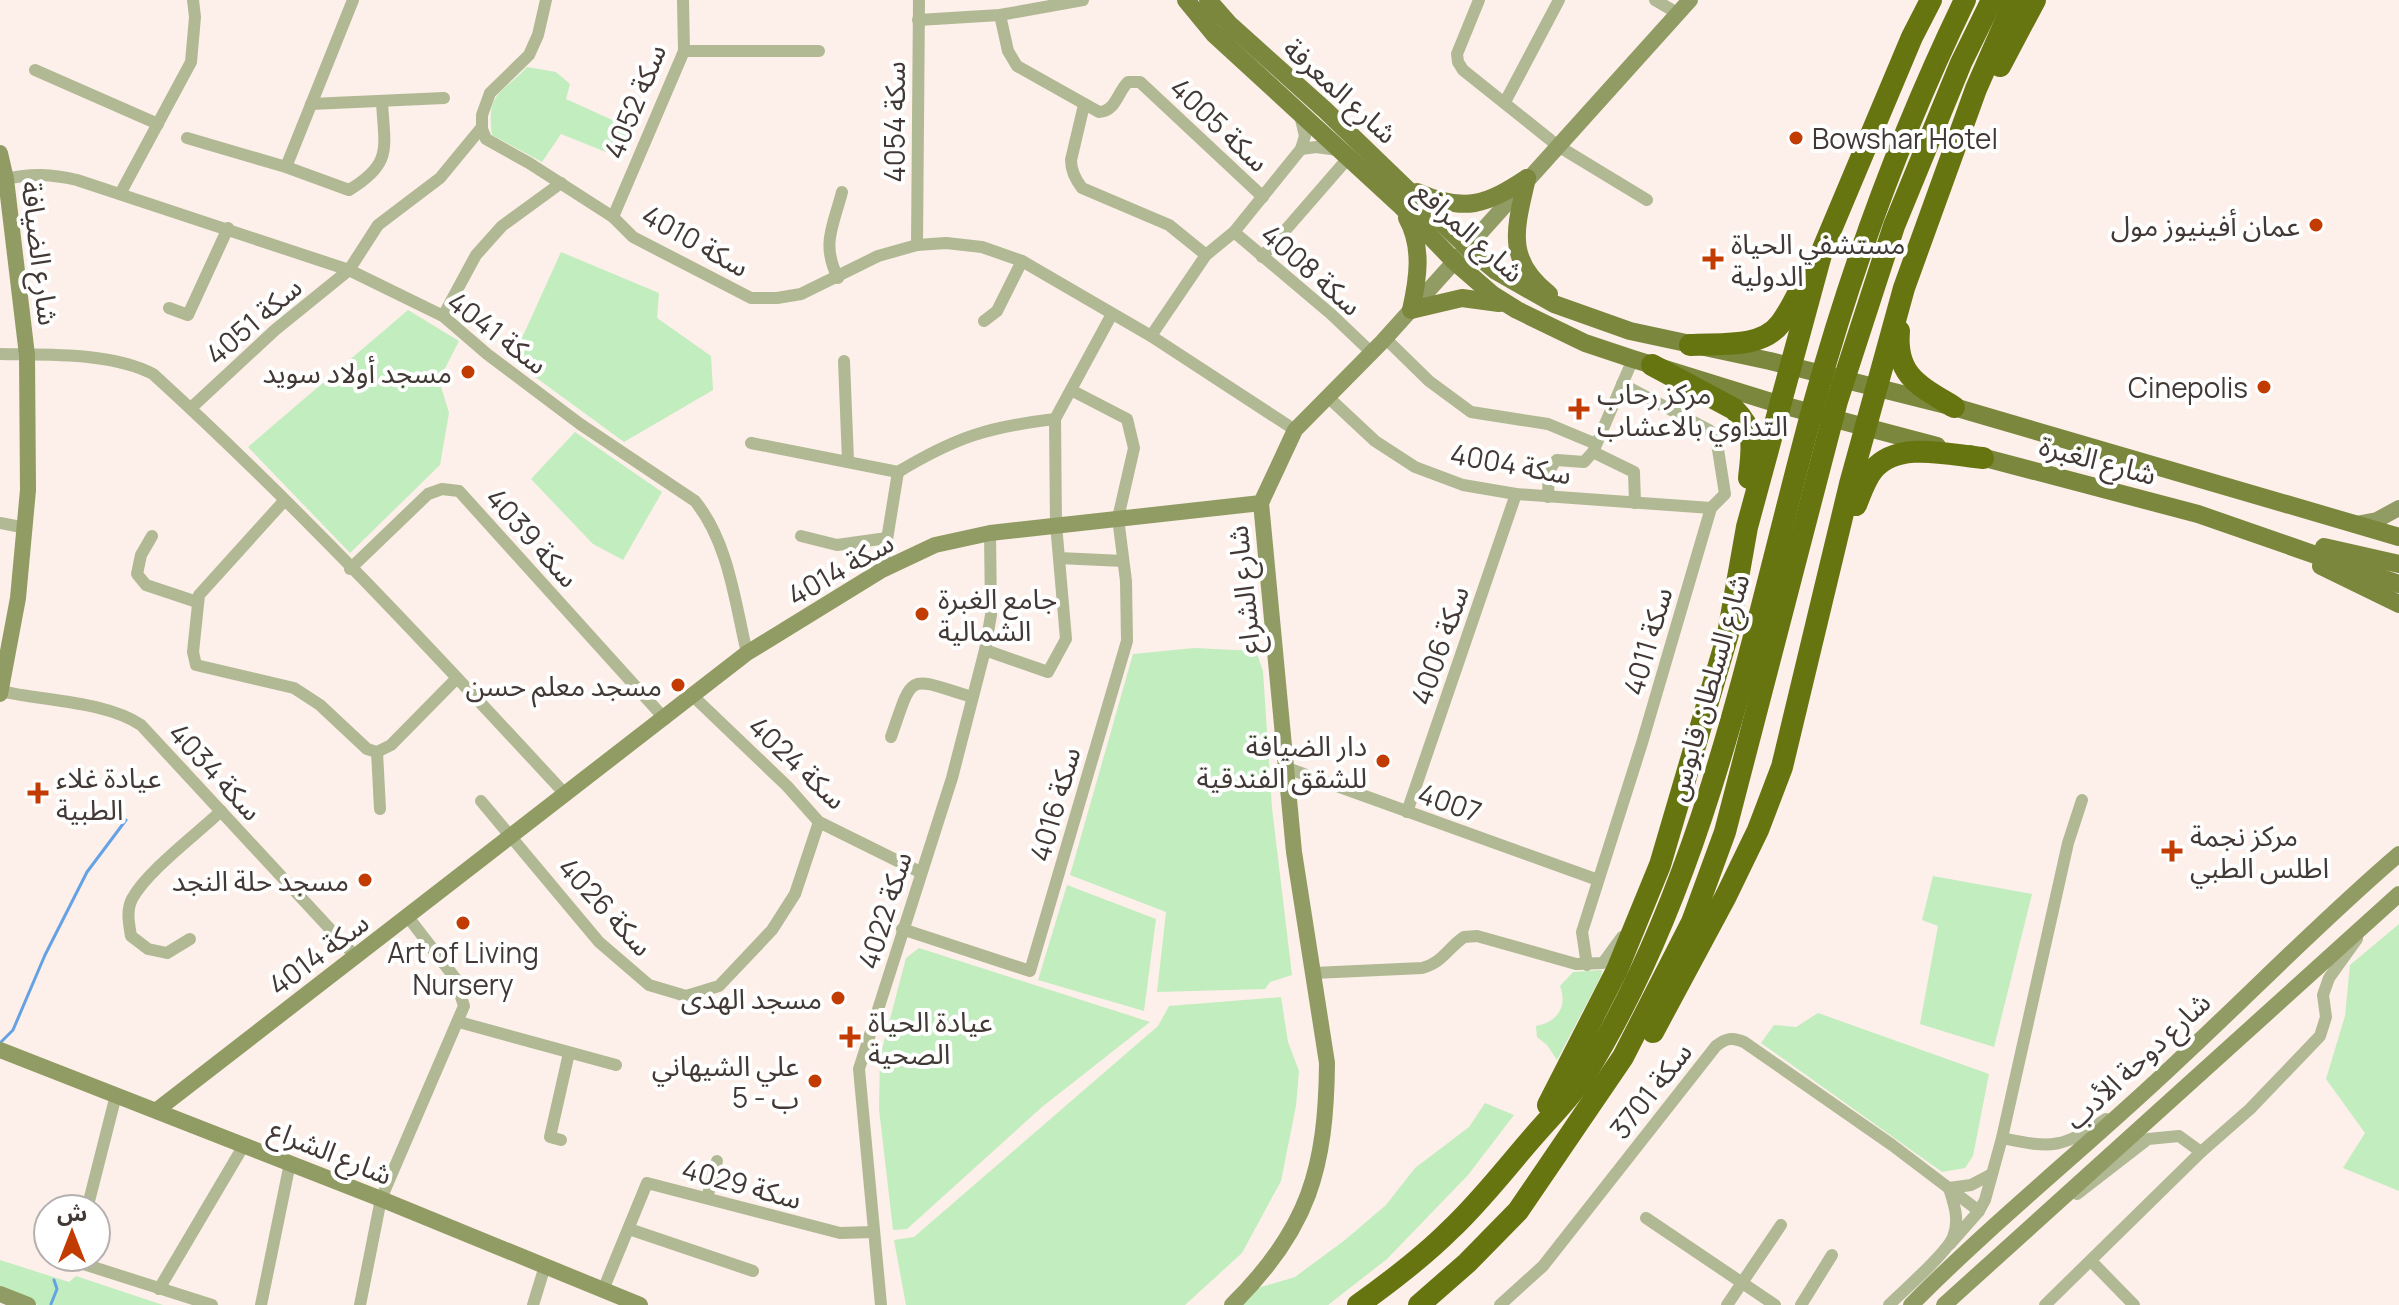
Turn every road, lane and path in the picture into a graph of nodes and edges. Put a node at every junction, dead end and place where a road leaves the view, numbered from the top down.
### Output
1 (193, 0) edge
2 (353, 0) edge
3 (546, 0) edge
4 (683, 0) edge
5 (919, 0) edge
6 (1083, 0) edge
7 (1186, 0) edge
8 (1208, 0) edge
9 (1479, 0) edge
10 (1559, 0) edge
11 (1655, 0) edge
12 (1690, 0) edge
13 (1931, 0) edge
14 (1965, 0) edge
15 (1992, 0) edge
16 (2015, 0) edge
17 (2035, 0) edge
18 (1679, 14) junction
19 (1000, 15) junction
20 (918, 20) junction
21 (684, 51) junction
22 (819, 51) dead end
23 (35, 70) dead end
24 (444, 98) dead end
25 (382, 101) junction
26 (1505, 102) junction
27 (311, 104) junction
28 (1084, 105) junction
29 (1299, 112) junction
30 (158, 124) junction
31 (482, 127) junction
32 (1962, 129) junction
33 (187, 138) dead end
34 (1558, 146) junction
35 (1301, 149) junction
36 (0, 153) edge
37 (1346, 154) junction
38 (286, 167) junction
39 (1527, 178) junction
40 (6, 179) junction
41 (561, 183) junction
42 (1404, 186) junction
43 (842, 192) dead end
44 (120, 194) junction
45 (1263, 197) junction
46 (1647, 200) dead end
47 (1400, 205) junction
48 (613, 217) junction
49 (228, 228) junction
50 (1234, 232) junction
51 (917, 245) junction
52 (1467, 247) junction
53 (1822, 251) junction
54 (1206, 255) junction
55 (1262, 257) junction
56 (1022, 261) junction
57 (1454, 261) junction
58 (349, 270) junction
59 (838, 278) junction
60 (1906, 283) junction
61 (169, 308) dead end
62 (1411, 310) junction
63 (1517, 310) junction
64 (1578, 313) junction
65 (1112, 314) junction
66 (443, 316) junction
67 (984, 321) dead end
68 (1151, 336) junction
69 (1380, 344) junction
70 (1690, 345) junction
71 (0, 354) edge
72 (27, 355) junction
73 (844, 361) dead end
74 (1642, 362) junction
75 (1790, 366) junction
76 (1622, 384) junction
77 (1071, 390) junction
78 (1877, 390) junction
79 (1329, 398) junction
80 (1778, 404) junction
81 (1954, 407) junction
82 (191, 408) junction
83 (1055, 419) junction
84 (1867, 429) junction
85 (1295, 430) junction
86 (751, 443) dead end
87 (1594, 448) junction
88 (1983, 458) junction
89 (848, 461) junction
90 (898, 472) junction
91 (1757, 492) junction
92 (1516, 494) junction
93 (1548, 497) junction
94 (284, 501) junction
95 (1261, 503) junction
96 (1635, 503) junction
97 (1711, 508) junction
98 (2399, 508) edge
99 (1118, 518) junction
100 (0, 523) edge
101 (1056, 524) junction
102 (2356, 525) junction
103 (1747, 527) junction
104 (26, 528) junction
105 (2243, 528) junction
106 (990, 533) junction
107 (152, 536) dead end
108 (801, 536) dead end
109 (2399, 537) edge
110 (887, 538) junction
111 (1836, 541) junction
112 (1059, 558) junction
113 (1123, 561) junction
114 (2399, 564) edge
115 (350, 569) junction
116 (882, 570) junction
117 (1781, 577) junction
118 (2399, 584) edge
119 (197, 602) junction
120 (2399, 604) edge
121 (985, 650) junction
122 (747, 653) junction
123 (457, 678) junction
124 (0, 692) edge
125 (694, 697) junction
126 (972, 697) junction
127 (665, 719) junction
128 (891, 737) dead end
129 (377, 752) junction
130 (1287, 768) junction
131 (566, 795) junction
132 (2082, 800) dead end
133 (481, 801) dead end
134 (380, 809) dead end
135 (221, 811) junction
136 (1407, 812) junction
137 (819, 822) junction
138 (511, 837) junction
139 (2399, 854) edge
140 (920, 872) junction
141 (1598, 880) junction
142 (2399, 894) edge
143 (1641, 913) junction
144 (408, 917) junction
145 (2372, 917) junction
146 (902, 929) junction
147 (190, 939) dead end
148 (356, 957) junction
149 (1587, 965) junction
150 (1314, 973) junction
151 (459, 1022) junction
152 (0, 1050) edge
153 (569, 1053) junction
154 (616, 1065) dead end
155 (116, 1095) junction
156 (2135, 1099) junction
157 (157, 1110) junction
158 (2002, 1138) junction
159 (561, 1140) dead end
160 (244, 1145) junction
161 (2201, 1152) junction
162 (717, 1161) dead end
163 (290, 1163) junction
164 (1992, 1174) junction
165 (1498, 1177) junction
166 (1949, 1188) junction
167 (91, 1193) edge
168 (707, 1198) junction
169 (381, 1199) junction
170 (2051, 1210) junction
171 (1518, 1211) junction
172 (1979, 1211) junction
173 (1646, 1218) dead end
174 (1781, 1225) dead end
175 (629, 1229) junction
176 (874, 1232) junction
177 (1950, 1244) junction
178 (1832, 1255) dead end
179 (2091, 1261) junction
180 (545, 1266) junction
181 (753, 1271) dead end
182 (110, 1273) edge
183 (1741, 1282) junction
184 (159, 1289) junction
185 (603, 1290) junction
186 (0, 1294) edge
187 (28, 1305) edge
188 (212, 1305) edge
189 (261, 1305) edge
190 (360, 1305) edge
191 (533, 1305) edge
192 (640, 1305) edge
193 (881, 1305) edge
194 (1232, 1305) edge
195 (1358, 1305) edge
196 (1419, 1305) edge
197 (1500, 1305) edge
198 (1727, 1305) edge
199 (1775, 1305) edge
200 (1801, 1305) edge
201 (1889, 1305) edge
202 (1911, 1305) edge
203 (1944, 1305) edge
204 (2045, 1305) edge
205 (2134, 1305) edge

1 - 30 street
2 - 27 street
3 - 31 street
4 - 21 street, سكة 4052
5 - 20 street, سكة 4054
6 - 19 street
7 - 29 main road, شارع المرافع
8 - 42 main road, شارع المعرفة
9 - 26 street
10 - 26 street
11 - 18 street
12 - 18 street, شارع الشراع
13 - 53 highway
14 - 117 highway, شارع السلطان قابوس
15 - 117 highway, شارع السلطان قابوس
16 - 32 highway
17 - 32 highway
18 - 34 street, شارع الشراع
19 - 20 street
19 - 28 street
20 - 51 street, سكة 4054
21 - 22 street
21 - 48 street, سكة 4052
23 - 30 street
24 - 25 street
25 - 27 street
25 - 38 street
26 - 34 street
27 - 38 street
28 - 45 street, سكة 4005
28 - 54 street
29 - 35 street
29 - 37 main road, شارع المرافع
30 - 44 street
31 - 41 street, سكة 4010
31 - 58 street, سكة 4051
32 - 60 highway
33 - 38 street
34 - 39 street, شارع الشراع
34 - 46 street
35 - 37 street
35 - 45 street
36 - 40 street, شارع الضيافة
37 - 47 main road, شارع المرافع
37 - 55 street
39 - 42 main road
39 - 52 street, شارع الشراع
39 - 64 main road
40 - 44 street, سكة 4041
40 - 72 street, شارع الضيافة
41 - 48 street, سكة 4010
41 - 66 street
42 - 52 main road, شارع المرافع
43 - 59 street
44 - 49 street, سكة 4041
45 - 50 street
47 - 57 main road, شارع المرافع
47 - 62 main road
48 - 59 street, سكة 4010
49 - 58 street, سكة 4041
49 - 61 street
50 - 54 street
50 - 55 street, سكة 4008
51 - 56 street, سكة 4010
51 - 59 street, سكة 4010
52 - 57 street, شارع الشراع
52 - 64 main road, شارع المرافع
53 - 60 highway
53 - 70 highway
53 - 75 highway
54 - 68 street
55 - 69 street, سكة 4008
56 - 65 street, سكة 4010
56 - 67 street
57 - 62 street, شارع الشراع
57 - 63 main road, شارع المرافع
58 - 66 street, سكة 4041
58 - 82 street, سكة 4051
60 - 78 highway
60 - 81 highway
62 - 63 main road
62 - 69 street, شارع الشراع
63 - 74 main road, شارع المرافع
64 - 70 main road, شارع المرافع
65 - 68 street, سكة 4010
65 - 77 street
66 - 122 street, سكة 4041
68 - 85 street, سكة 4010
69 - 79 street, شارع الشراع
69 - 87 street, سكة 4008
70 - 75 main road, شارع المرافع
71 - 72 street
72 - 82 street
72 - 104 street, شارع الضيافة
73 - 89 street
74 - 76 street
74 - 80 main road, شارع المرافع
74 - 103 highway
75 - 78 main road, شارع الغبرة
75 - 80 highway
76 - 87 street
76 - 97 street, سكة 4011
77 - 83 street
77 - 99 street, سكة 4016
78 - 81 main road, شارع الغبرة
78 - 84 highway
79 - 85 street, شارع الشراع
79 - 92 street, سكة 4004
80 - 84 main road, شارع الغبرة
80 - 91 highway
81 - 102 main road, شارع الغبرة
82 - 94 street
83 - 90 street
83 - 101 street
84 - 88 main road, شارع الغبرة
84 - 111 highway
85 - 95 street, شارع الشراع
86 - 89 street
87 - 93 street
87 - 96 street, سكة 4008
88 - 105 main road, شارع الغبرة
88 - 111 highway
89 - 90 street
90 - 110 street
91 - 103 highway
91 - 111 highway
92 - 93 street, سكة 4004
92 - 136 street, سكة 4006
93 - 96 street, سكة 4004
94 - 115 street
94 - 119 street
95 - 99 street, سكة 4014
95 - 130 street, شارع الشراع
96 - 97 street, سكة 4004
97 - 141 street, سكة 4011
98 - 102 street
99 - 101 street, سكة 4014
99 - 113 street, سكة 4016
100 - 104 street
101 - 106 street, سكة 4014
101 - 112 street
102 - 109 main road, شارع الغبرة
103 - 143 highway
104 - 124 street, شارع الضيافة
105 - 114 main road
105 - 118 main road, شارع الغبرة
105 - 120 main road
106 - 116 street, سكة 4014
106 - 121 street, سكة 4022
107 - 119 street
108 - 110 street
110 - 116 street
111 - 171 highway
112 - 113 street
112 - 121 street
113 - 146 street, سكة 4016
115 - 123 street
115 - 127 street, سكة 4039
116 - 122 street, سكة 4014
117 - 165 highway, شارع السلطان قابوس
117 - 171 highway, شارع السلطان قابوس
119 - 129 street
121 - 126 street, سكة 4022
122 - 125 street, سكة 4014
123 - 129 street
123 - 131 street
124 - 135 street, سكة 4034
125 - 127 street, سكة 4014
125 - 137 street, سكة 4024
126 - 128 street
126 - 140 street, سكة 4022
127 - 131 street, سكة 4014
129 - 134 street
130 - 136 street, 4007
130 - 150 street, شارع الشراع
131 - 138 street, سكة 4014
132 - 158 street
133 - 138 street
135 - 147 street
135 - 148 street, سكة 4034
136 - 141 street, 4007
137 - 138 street, سكة 4026
137 - 140 street, سكة 4024
138 - 144 street, سكة 4014
139 - 156 street, شارع دوحة الأدب
140 - 146 street, سكة 4022
141 - 149 street, سكة 4011
142 - 145 street, شارع دوحة الأدب
143 - 149 street
143 - 165 highway
144 - 148 street, سكة 4014
144 - 151 street
145 - 161 street
145 - 170 street, شارع دوحة الأدب
146 - 176 street, سكة 4022
148 - 157 street, سكة 4014
149 - 150 street
150 - 194 street, شارع الشراع
151 - 153 street
151 - 169 street
152 - 155 street, شارع الشراع
153 - 154 street
153 - 159 street
155 - 157 street, شارع الشراع
155 - 167 street
156 - 158 street
156 - 202 street, شارع دوحة الأدب
157 - 160 street, شارع الشراع
158 - 164 street
160 - 163 street, شارع الشراع
160 - 184 street
161 - 170 street
161 - 179 street
162 - 168 street
163 - 169 street, شارع الشراع
163 - 189 street
164 - 166 street
164 - 172 street
165 - 195 highway, شارع السلطان قابوس
166 - 172 street, سكة 3701
166 - 177 street
166 - 197 street, سكة 3701
168 - 175 street, سكة 4029
168 - 176 street, سكة 4029
169 - 180 street, شارع الشراع
169 - 190 street
170 - 203 street, شارع دوحة الأدب
171 - 196 highway, شارع السلطان قابوس
172 - 177 street
173 - 183 street
174 - 183 street
175 - 181 street
175 - 185 street, سكة 4029
176 - 193 street, سكة 4022
177 - 201 street
178 - 200 street
179 - 204 street
179 - 205 street
180 - 185 street, شارع الشراع
180 - 191 street
182 - 184 street
183 - 198 street
183 - 199 street
184 - 188 street
185 - 192 street, شارع الشراع
186 - 187 street

